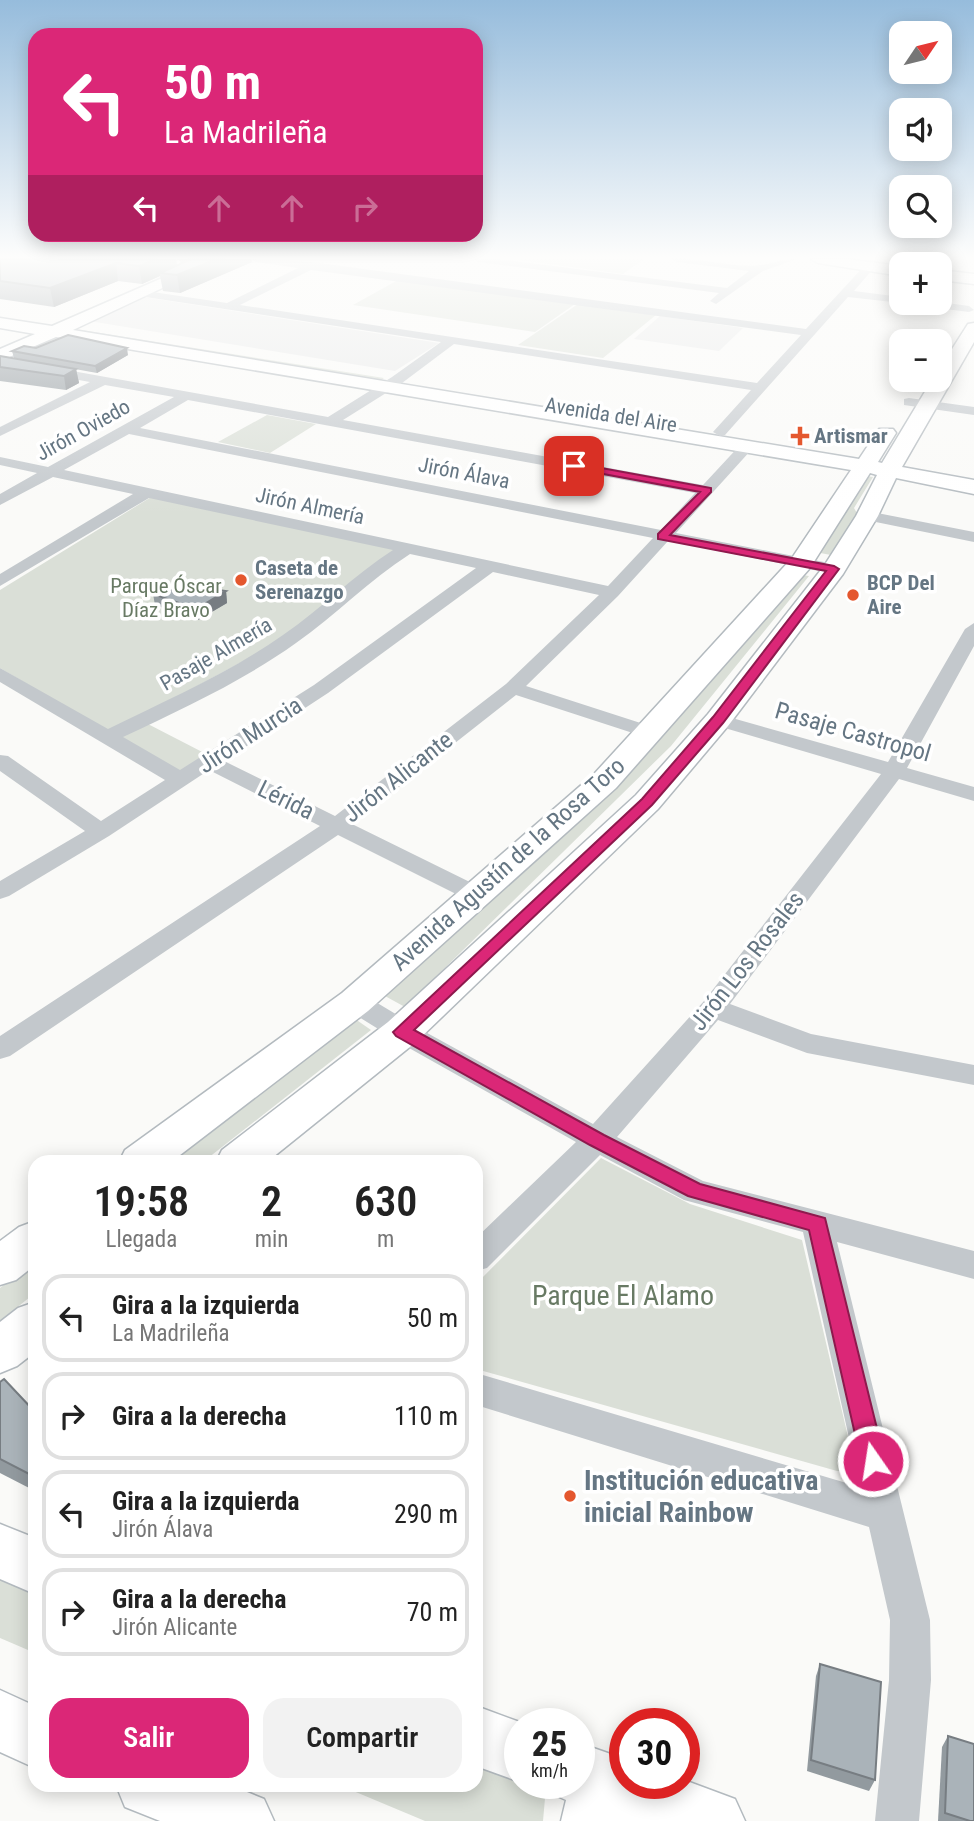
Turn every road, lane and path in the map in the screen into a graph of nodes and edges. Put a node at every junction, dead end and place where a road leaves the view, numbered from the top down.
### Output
1 (20, 344) edge
2 (156, 344) edge
3 (446, 344) edge
4 (478, 344) edge
5 (799, 344) edge
6 (962, 344) edge
7 (0, 356) edge
8 (0, 362) edge
9 (102, 381) junction
10 (391, 384) junction
11 (760, 387) junction
12 (921, 392) edge
13 (186, 396) junction
14 (918, 403) junction
15 (974, 411) edge
16 (330, 422) junction
17 (126, 429) junction
18 (0, 432) edge
19 (720, 432) junction
20 (747, 446) junction
21 (0, 461) edge
22 (873, 463) junction
23 (51, 472) junction
24 (974, 474) edge
25 (974, 487) edge
26 (707, 490) junction
27 (147, 492) junction
28 (0, 500) edge
29 (867, 516) junction
30 (662, 537) junction
31 (974, 537) edge
32 (407, 548) junction
33 (801, 563) junction
34 (490, 566) junction
35 (834, 569) junction
36 (0, 581) edge
37 (612, 592) junction
38 (974, 629) edge
39 (0, 674) edge
40 (513, 688) junction
41 (718, 720) junction
42 (649, 732) junction
43 (108, 737) junction
44 (0, 761) edge
45 (209, 762) junction
46 (894, 771) junction
47 (181, 780) junction
48 (974, 794) edge
49 (337, 825) junction
50 (101, 831) junction
51 (0, 891) edge
52 (474, 894) junction
53 (355, 1002) junction
54 (713, 1008) junction
55 (402, 1032) junction
56 (0, 1049) edge
57 (974, 1075) edge
58 (597, 1140) junction
59 (149, 1155) edge
60 (246, 1155) edge
61 (817, 1224) junction
62 (28, 1245) edge
63 (483, 1251) edge
64 (974, 1265) edge
65 (0, 1266) edge
66 (28, 1328) edge
67 (0, 1350) edge
68 (483, 1392) edge
69 (885, 1513) junction
70 (0, 1551) edge
71 (28, 1563) edge
72 (0, 1720) edge
73 (28, 1734) edge
74 (483, 1739) edge
75 (504, 1746) edge
76 (166, 1792) edge
77 (595, 1794) edge
78 (242, 1821) edge
79 (713, 1821) edge
80 (897, 1821) edge

1 - 7 street
2 - 10 street, Avenida del Aire
3 - 10 street
4 - 11 street
5 - 11 street
6 - 14 street, Avenida Agustín de la Rosa Toro
8 - 9 street
9 - 13 street
9 - 18 street
10 - 16 street
10 - 19 street, Avenida del Aire
10 - 20 street, Avenida del Aire
11 - 19 street
12 - 14 street, Avenida Agustín de la Rosa Toro
13 - 16 street
13 - 17 street, Jirón Oviedo
14 - 15 street
14 - 22 street, Avenida Agustín de la Rosa Toro
16 - 26 street
17 - 23 street, Jirón Oviedo
17 - 30 street, Jirón Álava
19 - 22 street, Avenida del Aire
20 - 22 street, Avenida del Aire
20 - 26 street, Jirón Alicante
21 - 23 street, Jirón Almería
22 - 24 street, Avenida del Aire
22 - 25 street, Avenida del Aire
22 - 29 street, Avenida Agustín de la Rosa Toro
22 - 33 street, Avenida Agustín de la Rosa Toro
23 - 27 street, Jirón Almería
23 - 28 street, Jirón Oviedo
26 - 30 street, Jirón Alicante
27 - 32 street, Jirón Almería
27 - 36 street
29 - 31 street
29 - 35 street, Avenida Agustín de la Rosa Toro
30 - 33 street, Jirón Álava
30 - 37 street, Jirón Alicante
32 - 34 street, Jirón Almería
32 - 43 street, Pasaje Almería
33 - 35 street, Jirón Álava
33 - 42 street, Avenida Agustín de la Rosa Toro
34 - 37 street, Jirón Almería
34 - 45 street, Jirón Murcia
35 - 41 street, Avenida Agustín de la Rosa Toro
37 - 40 street, Jirón Alicante
38 - 46 street, Jirón Los Rosales
39 - 43 street
40 - 42 street
40 - 49 street, Jirón Alicante
41 - 46 street, Pasaje Castropol
41 - 55 street, Avenida Agustín de la Rosa Toro
42 - 52 street, Avenida Agustín de la Rosa Toro
43 - 47 street
44 - 50 street
45 - 47 street, Jirón Murcia
45 - 49 street, Lérida
46 - 48 street, Pasaje Castropol
46 - 54 street, Jirón Los Rosales
47 - 50 street, Jirón Murcia
49 - 52 street, Lérida
49 - 56 street, Jirón Alicante
50 - 51 street, Jirón Murcia
52 - 53 street, Avenida Agustín de la Rosa Toro
53 - 55 street
53 - 59 street, Avenida Agustín de la Rosa Toro
54 - 57 street
54 - 58 street, Jirón Los Rosales
55 - 58 street
55 - 60 street, Avenida Agustín de la Rosa Toro
58 - 61 street
58 - 63 street, Jirón Los Rosales
61 - 64 street
61 - 69 street
62 - 65 street
66 - 67 street
68 - 69 street
69 - 80 street
70 - 71 street
72 - 73 street
74 - 75 street
76 - 78 street
77 - 79 street

